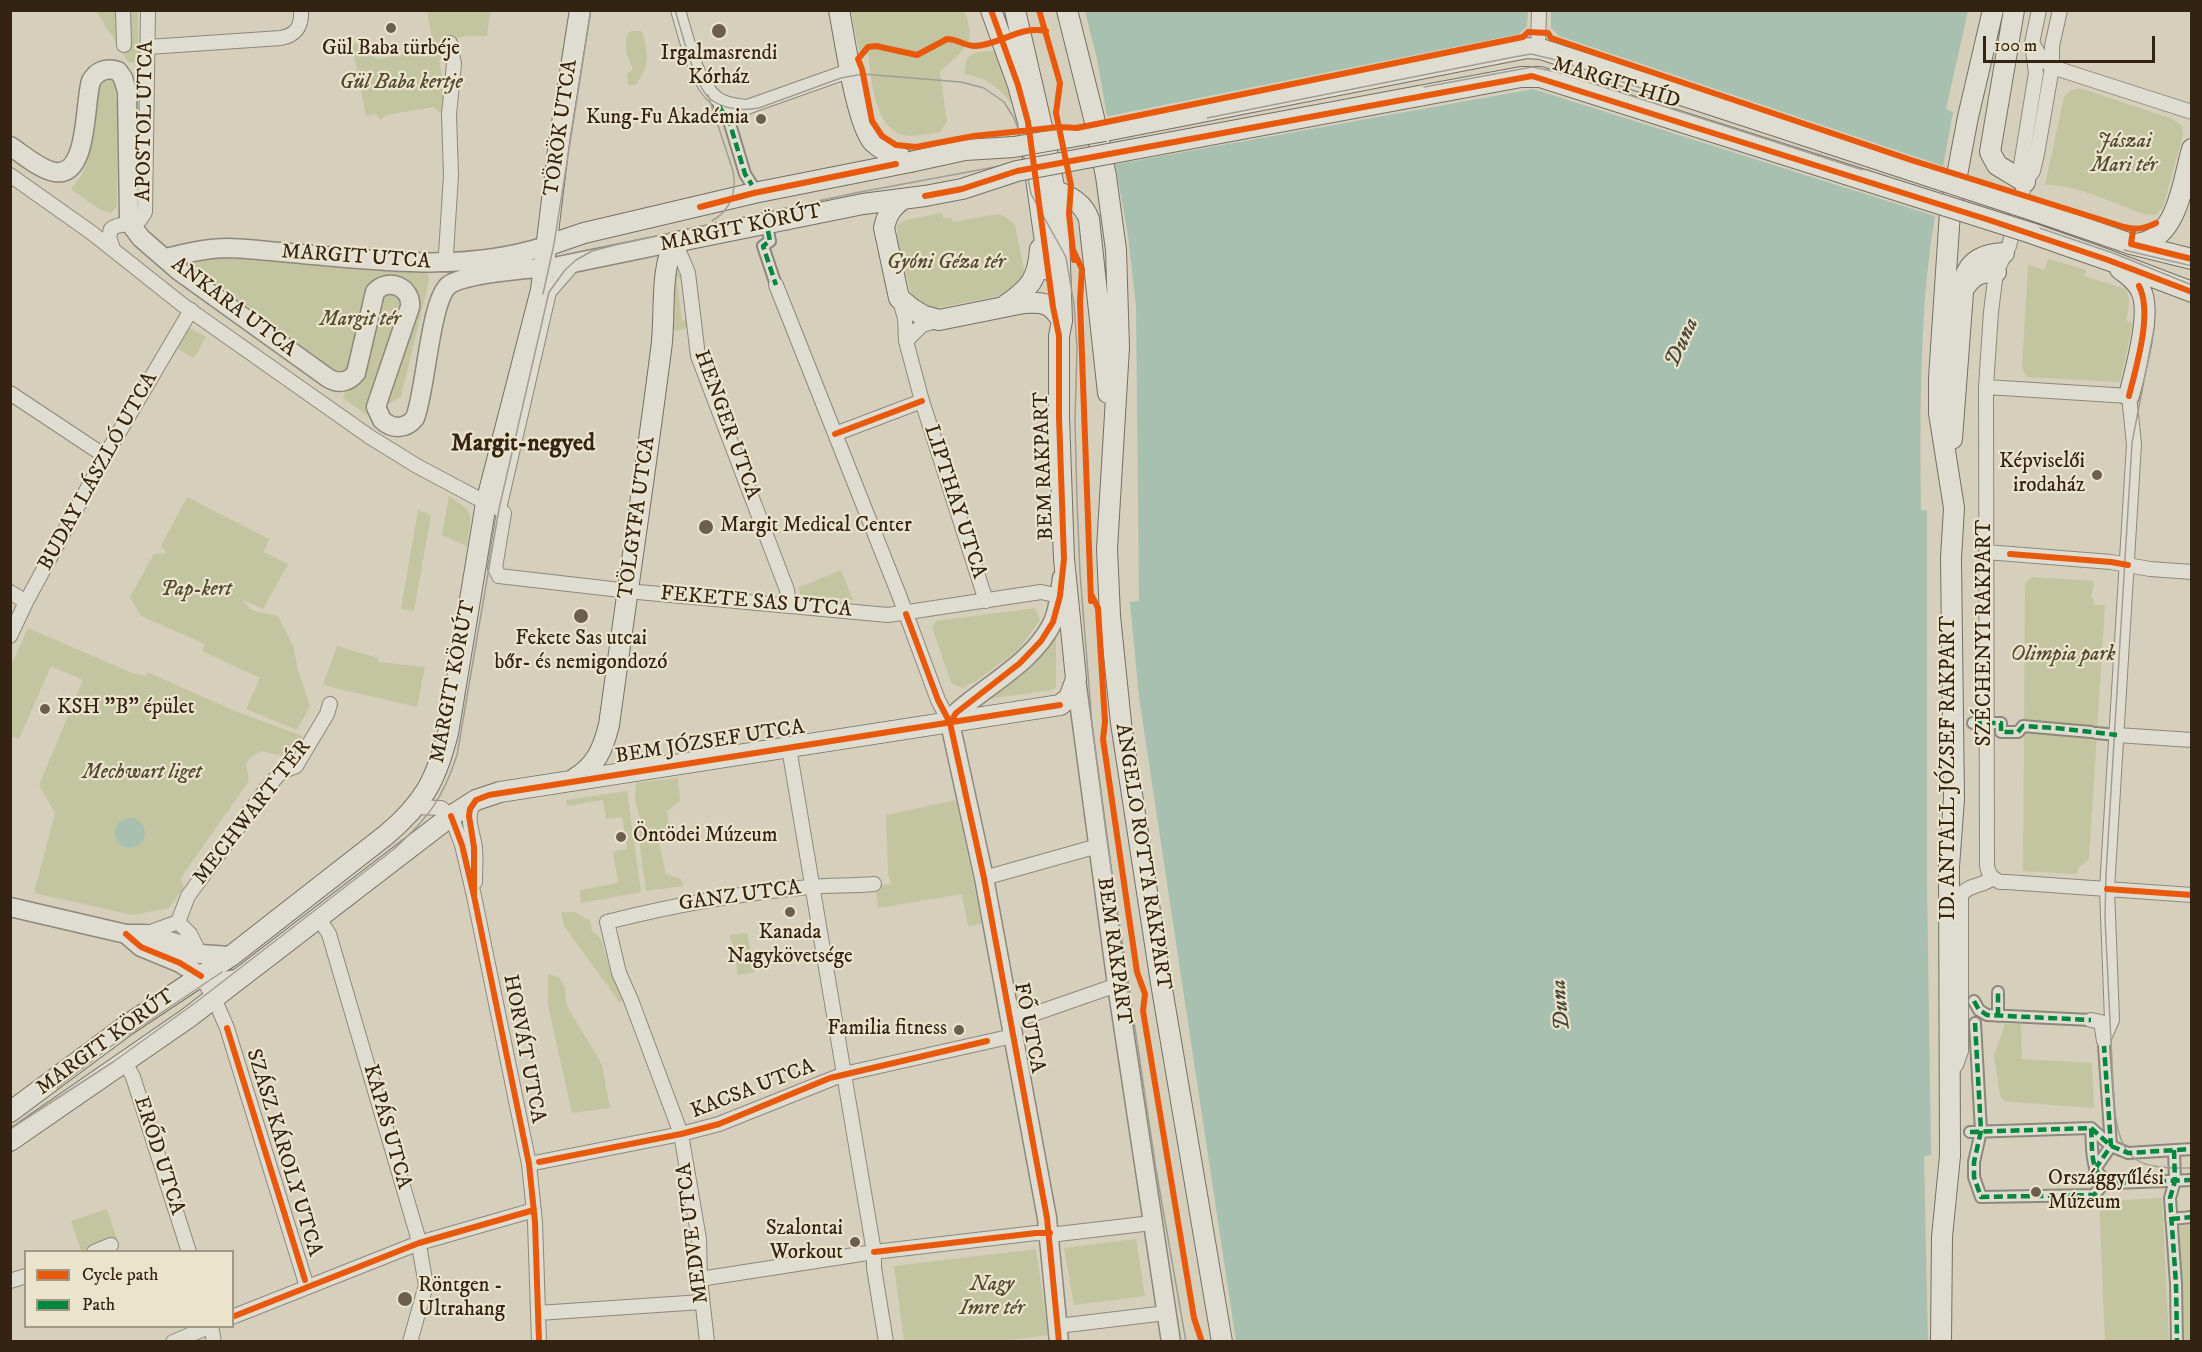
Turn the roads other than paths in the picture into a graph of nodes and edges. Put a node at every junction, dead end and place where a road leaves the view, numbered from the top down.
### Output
1 (123, 10) edge
2 (148, 10) edge
3 (301, 10) edge
4 (580, 10) edge
5 (678, 10) edge
6 (839, 10) edge
7 (991, 10) edge
8 (1015, 10) edge
9 (1067, 10) edge
10 (1539, 10) edge
11 (1993, 10) edge
12 (2014, 10) edge
13 (2039, 10) edge
14 (2060, 10) edge
15 (450, 43) dead end
16 (2032, 43) junction
17 (124, 45) dead end
18 (148, 47) junction
19 (1538, 48) junction
20 (2052, 67) junction
21 (852, 72) junction
22 (720, 104) junction
23 (2192, 111) edge
24 (10, 146) edge
25 (2192, 149) edge
26 (900, 160) junction
27 (10, 175) edge
28 (1037, 182) junction
29 (2025, 182) junction
30 (752, 184) dead end
31 (1055, 191) junction
32 (905, 199) junction
33 (1042, 225) junction
34 (132, 226) junction
35 (768, 231) dead end
36 (675, 242) junction
37 (2144, 245) junction
38 (546, 246) junction
39 (113, 249) junction
40 (2004, 253) junction
41 (166, 258) junction
42 (2192, 259) edge
43 (575, 262) junction
44 (447, 264) junction
45 (544, 268) junction
46 (1996, 272) junction
47 (2140, 280) junction
48 (457, 281) joint
49 (776, 285) joint
50 (1962, 292) junction
51 (2192, 292) edge
52 (899, 298) junction
53 (1002, 308) junction
54 (191, 310) junction
55 (939, 320) junction
56 (1058, 321) junction
57 (906, 340) junction
58 (1986, 387) junction
59 (10, 393) edge
60 (2129, 396) junction
61 (922, 401) junction
62 (1115, 419) junction
63 (835, 434) junction
64 (105, 456) junction
65 (1948, 465) junction
66 (493, 506) junction
67 (1986, 552) junction
68 (1064, 559) junction
69 (2128, 565) junction
70 (2192, 572) edge
71 (499, 576) joint
72 (628, 591) junction
73 (10, 592) edge
74 (1060, 596) junction
75 (986, 601) junction
76 (26, 602) junction
77 (789, 606) junction
78 (906, 614) junction
79 (1071, 621) junction
80 (10, 636) edge
81 (1076, 679) junction
82 (330, 704) dead end
83 (950, 723) junction
84 (1980, 723) junction
85 (2117, 735) junction
86 (2192, 740) edge
87 (789, 748) junction
88 (572, 781) junction
89 (476, 800) junction
90 (416, 807) junction
91 (451, 816) junction
92 (1098, 846) junction
93 (984, 878) junction
94 (1993, 878) junction
95 (874, 884) dead end
96 (811, 886) junction
97 (2107, 889) junction
98 (2192, 895) edge
99 (474, 896) junction
100 (10, 907) edge
101 (318, 917) junction
102 (178, 922) junction
103 (607, 922) joint
104 (126, 934) junction
105 (145, 934) junction
106 (195, 952) junction
107 (231, 956) junction
108 (201, 976) junction
109 (238, 979) junction
110 (1117, 984) junction
111 (1998, 992) dead end
112 (214, 998) junction
113 (1009, 1013) junction
114 (1998, 1016) junction
115 (2091, 1020) joint
116 (1013, 1036) junction
117 (2104, 1042) junction
118 (125, 1062) junction
119 (1950, 1071) junction
120 (843, 1074) junction
121 (10, 1112) edge
122 (2091, 1128) junction
123 (1982, 1131) junction
124 (1970, 1132) dead end
125 (681, 1134) junction
126 (10, 1141) edge
127 (2112, 1146) junction
128 (2192, 1149) edge
129 (2174, 1150) junction
130 (529, 1164) junction
131 (2095, 1169) junction
132 (2192, 1180) edge
133 (2106, 1181) junction
134 (2175, 1181) junction
135 (534, 1210) junction
136 (2192, 1217) edge
137 (2171, 1219) junction
138 (1152, 1223) junction
139 (1050, 1233) junction
140 (418, 1239) junction
141 (111, 1245) dead end
142 (97, 1250) edge
143 (189, 1250) edge
144 (874, 1252) junction
145 (700, 1279) junction
146 (307, 1287) junction
147 (702, 1302) junction
148 (538, 1313) junction
149 (1166, 1313) junction
150 (234, 1316) edge
151 (206, 1328) edge
152 (1058, 1334) edge
153 (173, 1341) edge
154 (410, 1341) edge
155 (539, 1341) edge
156 (707, 1341) edge
157 (886, 1341) edge
158 (1171, 1341) edge
159 (1222, 1341) edge
160 (1941, 1341) edge
161 (2177, 1341) edge

1 - 17 street
2 - 18 street, APOSTOL UTCA
3 - 18 street
4 - 38 main road, TÖRÖK UTCA
5 - 22 street
6 - 21 main road
7 - 28 main road, BEM RAKPART
8 - 31 main road, BEM RAKPART
9 - 62 main road, ANGELO ROTTA RAKPART
10 - 19 street, MARGIT HÍD
11 - 65 main road
12 - 29 main road
13 - 16 street
14 - 20 street
15 - 44 street
16 - 20 street
16 - 29 street
18 - 34 street, APOSTOL UTCA
19 - 26 main road, MARGIT HÍD, bridge
19 - 37 main road, MARGIT HÍD, bridge
20 - 23 street
20 - 29 street
21 - 22 street
21 - 26 main road
22 - 30 street
24 - 34 street
25 - 37 main road
26 - 38 main road, MARGIT KÖRÚT
27 - 39 street
28 - 31 main road
28 - 33 main road, BEM RAKPART
29 - 40 street
31 - 56 main road, BEM RAKPART
31 - 62 main road
32 - 36 main road, MARGIT KÖRÚT
32 - 47 main road, MARGIT HÍD, bridge
32 - 52 main road
33 - 53 main road
33 - 56 main road, BEM RAKPART
34 - 39 street
34 - 41 street, ANKARA UTCA
35 - 49 street
36 - 43 street, MARGIT KÖRÚT
36 - 72 main road, TÖLGYFA UTCA
36 - 77 street, HENGER UTCA
37 - 42 main road, MARGIT HÍD
38 - 44 street, MARGIT UTCA
38 - 45 main road, MARGIT KÖRÚT
39 - 54 street
40 - 46 street
40 - 50 main road
41 - 44 street, MARGIT UTCA
41 - 48 street, ANKARA UTCA
43 - 45 street, MARGIT KÖRÚT
43 - 66 street, MARGIT KÖRÚT
45 - 48 street, MARGIT UTCA
45 - 66 main road, MARGIT KÖRÚT
46 - 50 main road
46 - 58 street
47 - 51 main road
47 - 60 main road
49 - 63 street
50 - 65 main road
52 - 55 main road
52 - 57 street, LIPTHAY UTCA
53 - 55 main road
53 - 56 main road
54 - 64 street, BUDAY LÁSZLÓ UTCA
54 - 66 street
55 - 57 street
56 - 68 main road, BEM RAKPART
57 - 61 street, LIPTHAY UTCA
58 - 60 street
58 - 67 street, SZÉCHENYI RAKPART
59 - 64 street
60 - 69 street
61 - 63 street
61 - 75 street, LIPTHAY UTCA
62 - 159 main road, ANGELO ROTTA RAKPART
63 - 78 street
64 - 76 street, BUDAY LÁSZLÓ UTCA
65 - 119 main road, ID. ANTALL JÓZSEF RAKPART
66 - 71 street, MARGIT KÖRÚT
66 - 90 main road, MARGIT KÖRÚT
67 - 69 street
67 - 84 street, SZÉCHENYI RAKPART
68 - 74 street, BEM RAKPART
68 - 79 main road, BEM RAKPART
69 - 70 street
69 - 85 street
71 - 72 street, FEKETE SAS UTCA
72 - 77 street, FEKETE SAS UTCA
72 - 88 main road, TÖLGYFA UTCA
73 - 76 street
74 - 75 street, FEKETE SAS UTCA
74 - 79 street
74 - 83 street, BEM RAKPART
75 - 78 street, FEKETE SAS UTCA
76 - 80 street, BUDAY LÁSZLÓ UTCA
77 - 78 street, FEKETE SAS UTCA
78 - 83 street
79 - 81 main road, BEM RAKPART
81 - 83 main road, BEM JÓZSEF UTCA
81 - 92 street, BEM RAKPART
82 - 102 street, MECHWART TÉR
83 - 87 main road, BEM JÓZSEF UTCA
83 - 93 street, FŐ UTCA
84 - 85 street
84 - 94 street, SZÉCHENYI RAKPART
85 - 86 street
85 - 97 street
87 - 88 main road, BEM JÓZSEF UTCA
87 - 96 street
88 - 89 main road, BEM JÓZSEF UTCA
89 - 91 main road, MARGIT KÖRÚT
89 - 99 street, HORVÁT UTCA
90 - 91 street
90 - 107 main road, MARGIT KÖRÚT
91 - 99 street, HORVÁT UTCA
91 - 101 main road, MARGIT KÖRÚT
92 - 93 street
92 - 110 street, BEM RAKPART
93 - 113 street, FŐ UTCA
94 - 97 street
94 - 119 street, ID. ANTALL JÓZSEF RAKPART
95 - 96 street, GANZ UTCA
96 - 103 street, GANZ UTCA
96 - 120 street
97 - 98 street
97 - 117 street
99 - 130 street, HORVÁT UTCA
100 - 104 street
101 - 109 main road, MARGIT KÖRÚT
101 - 140 street, KAPÁS UTCA
102 - 105 street
102 - 106 street
103 - 125 street, MEDVE UTCA
104 - 105 street
104 - 108 street
105 - 106 street
106 - 107 street
106 - 108 street
107 - 108 main road, MARGIT KÖRÚT
108 - 109 street
108 - 112 street, SZÁSZ KÁROLY UTCA
108 - 121 main road, MARGIT KÖRÚT
109 - 112 main road, MARGIT KÖRÚT
110 - 113 street
110 - 138 street, BEM RAKPART
111 - 114 street
112 - 118 main road, MARGIT KÖRÚT
112 - 146 street, SZÁSZ KÁROLY UTCA
113 - 116 street, FŐ UTCA
114 - 115 street
114 - 123 street
115 - 117 street
116 - 120 street, KACSA UTCA
116 - 139 street, FŐ UTCA
117 - 127 street
118 - 126 main road, MARGIT KÖRÚT
118 - 143 street, ERŐD UTCA
119 - 160 main road, ID. ANTALL JÓZSEF RAKPART
120 - 125 street, KACSA UTCA
120 - 144 street
122 - 123 street
122 - 127 street
122 - 131 street
123 - 124 street
123 - 133 street
125 - 130 street, KACSA UTCA
125 - 145 street, MEDVE UTCA
127 - 129 street
127 - 131 street
128 - 129 street
129 - 134 street
130 - 135 street, HORVÁT UTCA
131 - 133 street
132 - 134 street
133 - 134 street
134 - 137 street
135 - 140 street
135 - 148 street, HORVÁT UTCA
136 - 137 street
137 - 161 street
138 - 139 street
138 - 149 street, BEM RAKPART
139 - 144 street
139 - 152 street, FŐ UTCA
140 - 146 street
140 - 154 street, KAPÁS UTCA
141 - 142 street
144 - 145 street
144 - 157 street
145 - 147 street, MEDVE UTCA
146 - 150 street
147 - 148 street
147 - 156 street, MEDVE UTCA
148 - 155 street, HORVÁT UTCA
149 - 152 street
149 - 158 street, BEM RAKPART
151 - 153 street

